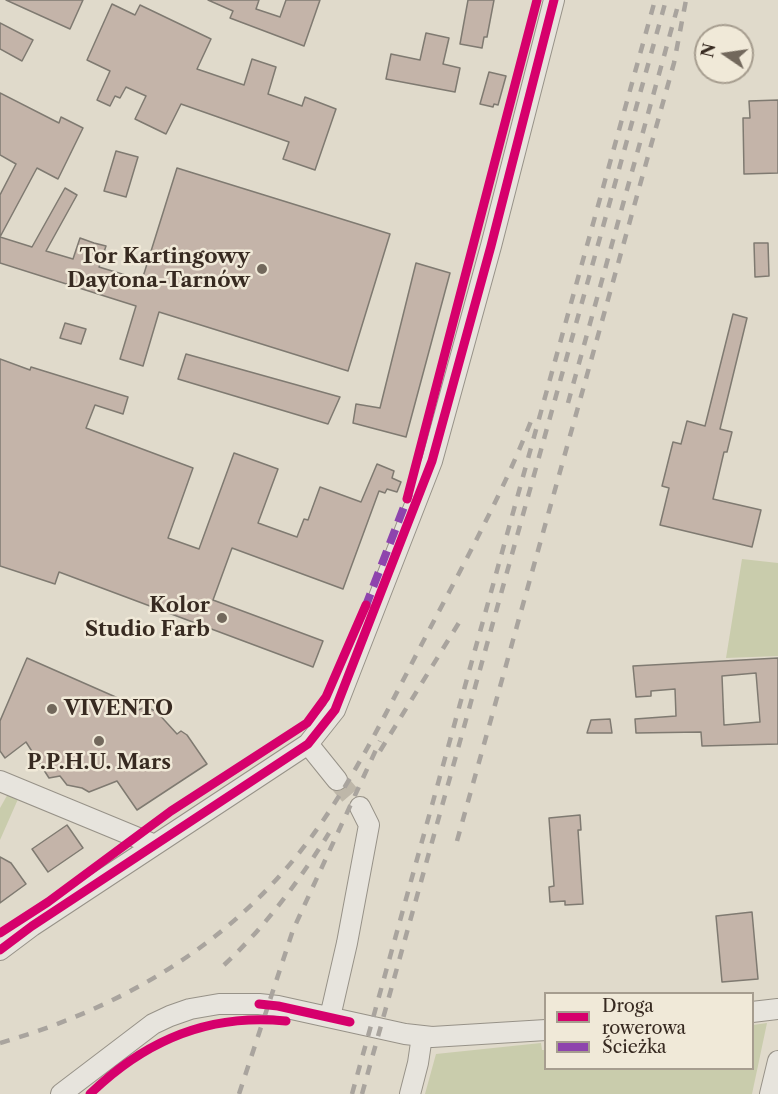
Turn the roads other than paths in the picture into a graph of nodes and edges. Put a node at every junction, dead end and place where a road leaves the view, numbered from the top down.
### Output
1 (554, 0) edge
2 (308, 744) junction
3 (337, 780) tunnel mouth
4 (0, 781) edge
5 (360, 807) tunnel mouth
6 (155, 845) junction
7 (0, 950) edge
8 (778, 1009) edge
9 (754, 1012) edge
10 (330, 1017) junction
11 (544, 1030) edge
12 (422, 1036) junction
13 (778, 1062) edge
14 (61, 1094) edge
15 (410, 1094) edge
16 (770, 1094) edge

1 - 2 street
2 - 3 street
2 - 6 street
4 - 6 street
5 - 10 street
6 - 7 street
8 - 9 street
10 - 12 street
10 - 14 street
11 - 12 street
12 - 15 street
13 - 16 street

